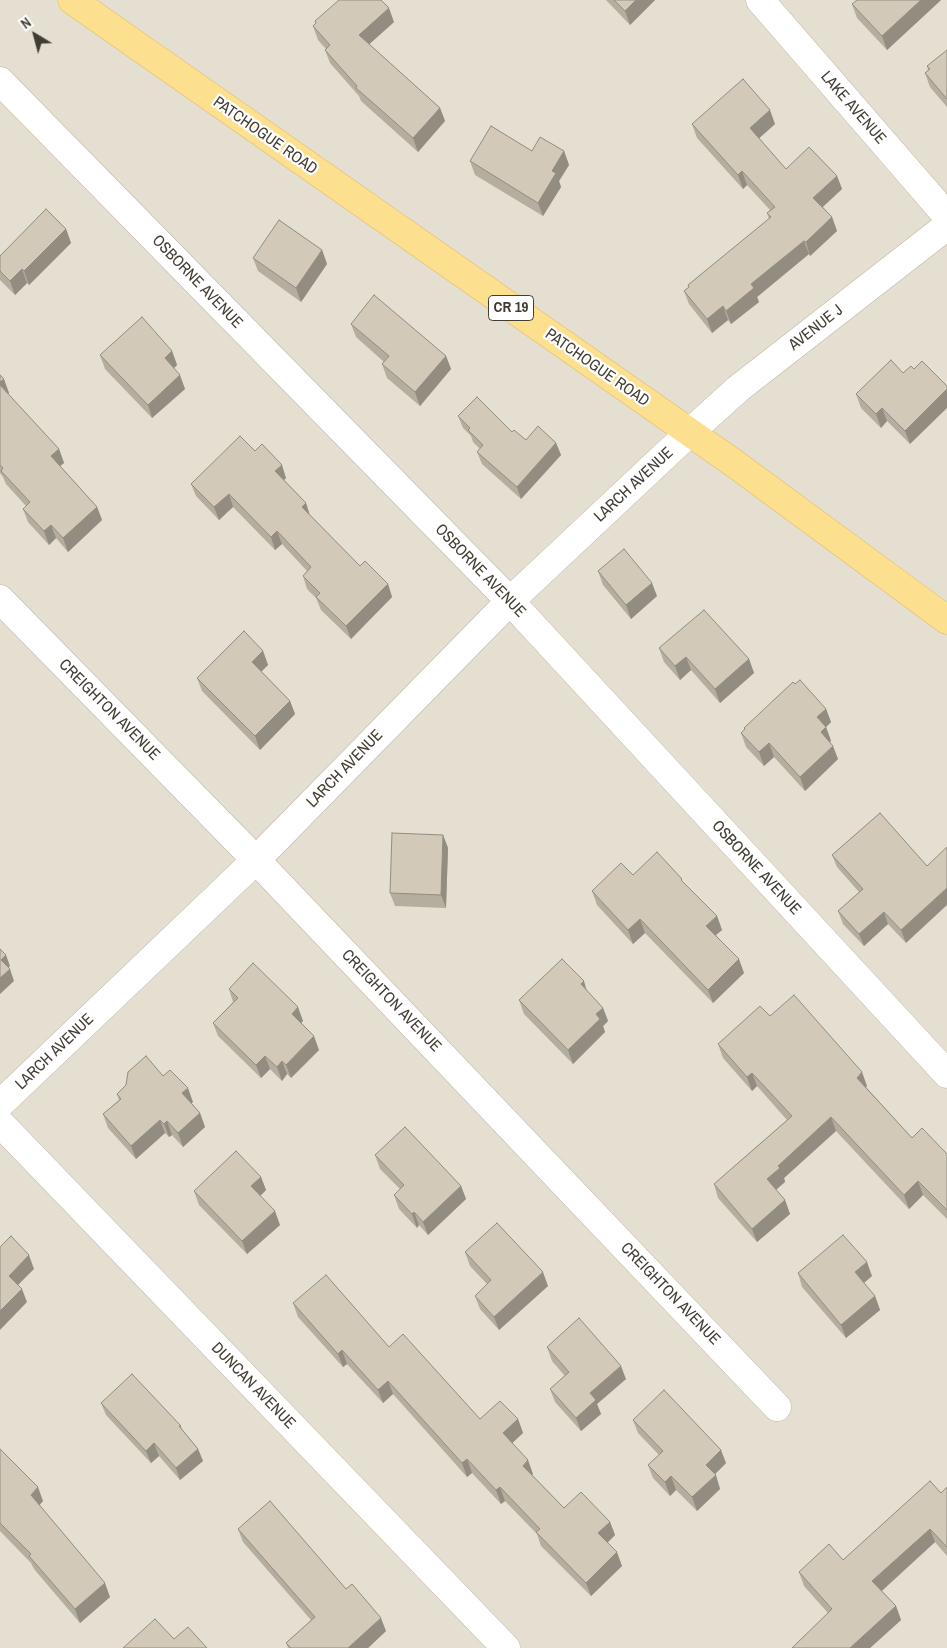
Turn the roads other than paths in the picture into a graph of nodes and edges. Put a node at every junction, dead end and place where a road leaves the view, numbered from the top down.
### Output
1 (72, 0) edge
2 (760, 0) edge
3 (0, 81) edge
4 (947, 216) edge
5 (947, 226) edge
6 (689, 433) junction
7 (0, 599) edge
8 (510, 601) junction
9 (947, 620) edge
10 (256, 860) junction
11 (947, 1074) edge
12 (0, 1104) edge
13 (0, 1123) edge
14 (776, 1407) dead end
15 (506, 1648) edge

1 - 6 main road, PATCHOGUE ROAD / CR 19
2 - 4 street, LAKE AVENUE
3 - 8 street, OSBORNE AVENUE
5 - 6 street, AVENUE J
6 - 8 street, LARCH AVENUE
6 - 9 main road, PATCHOGUE ROAD / CR 19
7 - 10 street, CREIGHTON AVENUE
8 - 10 street, LARCH AVENUE
8 - 11 street, OSBORNE AVENUE
10 - 12 street, LARCH AVENUE
10 - 14 street, CREIGHTON AVENUE
13 - 15 street, DUNCAN AVENUE

